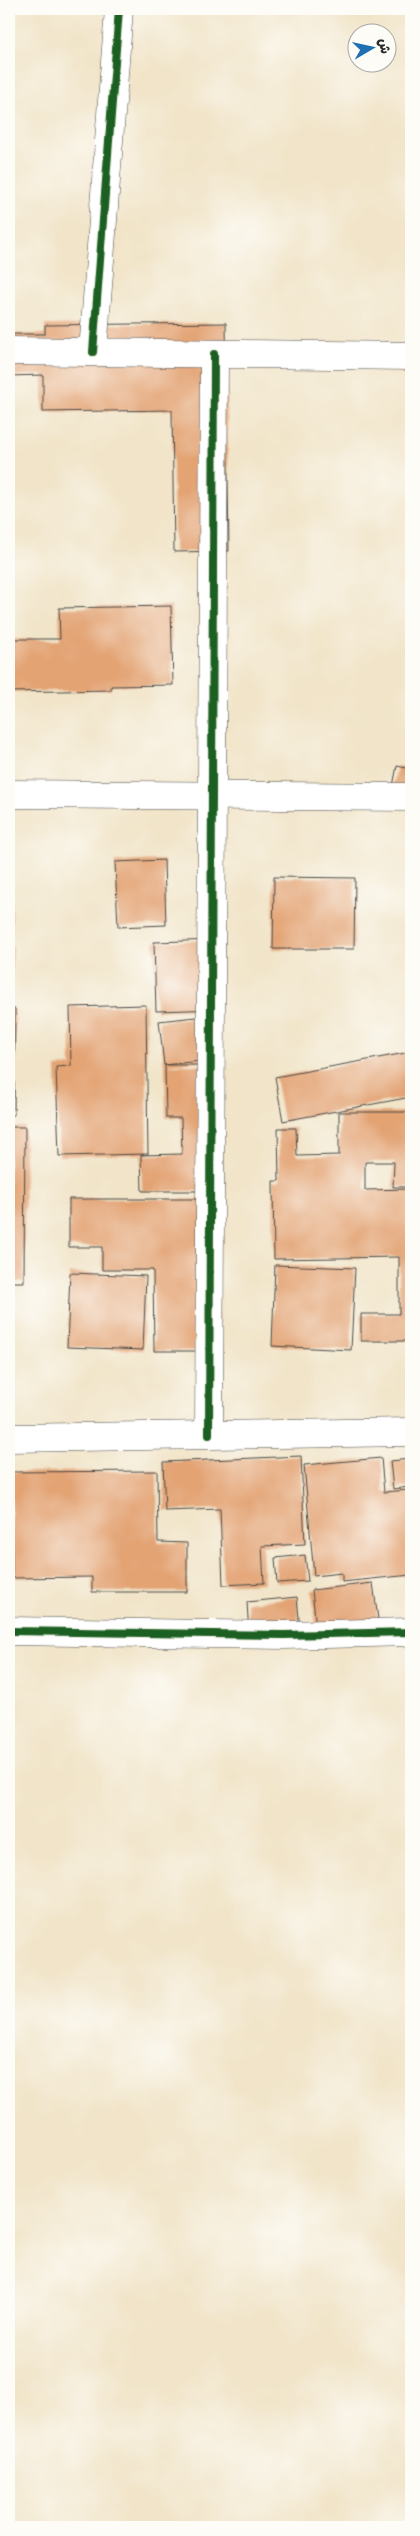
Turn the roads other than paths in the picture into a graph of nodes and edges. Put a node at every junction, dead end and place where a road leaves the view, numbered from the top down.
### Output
1 (119, 9) edge
2 (9, 352) edge
3 (93, 352) junction
4 (214, 354) junction
5 (411, 356) edge
6 (9, 794) edge
7 (211, 795) junction
8 (411, 797) edge
9 (411, 1432) edge
10 (209, 1435) junction
11 (9, 1438) edge
12 (9, 1631) edge
13 (411, 1632) edge

1 - 3 street
2 - 3 street
3 - 4 street
4 - 5 street
4 - 7 street
6 - 7 street
7 - 8 street
7 - 10 street
9 - 10 street
10 - 11 street
12 - 13 street

